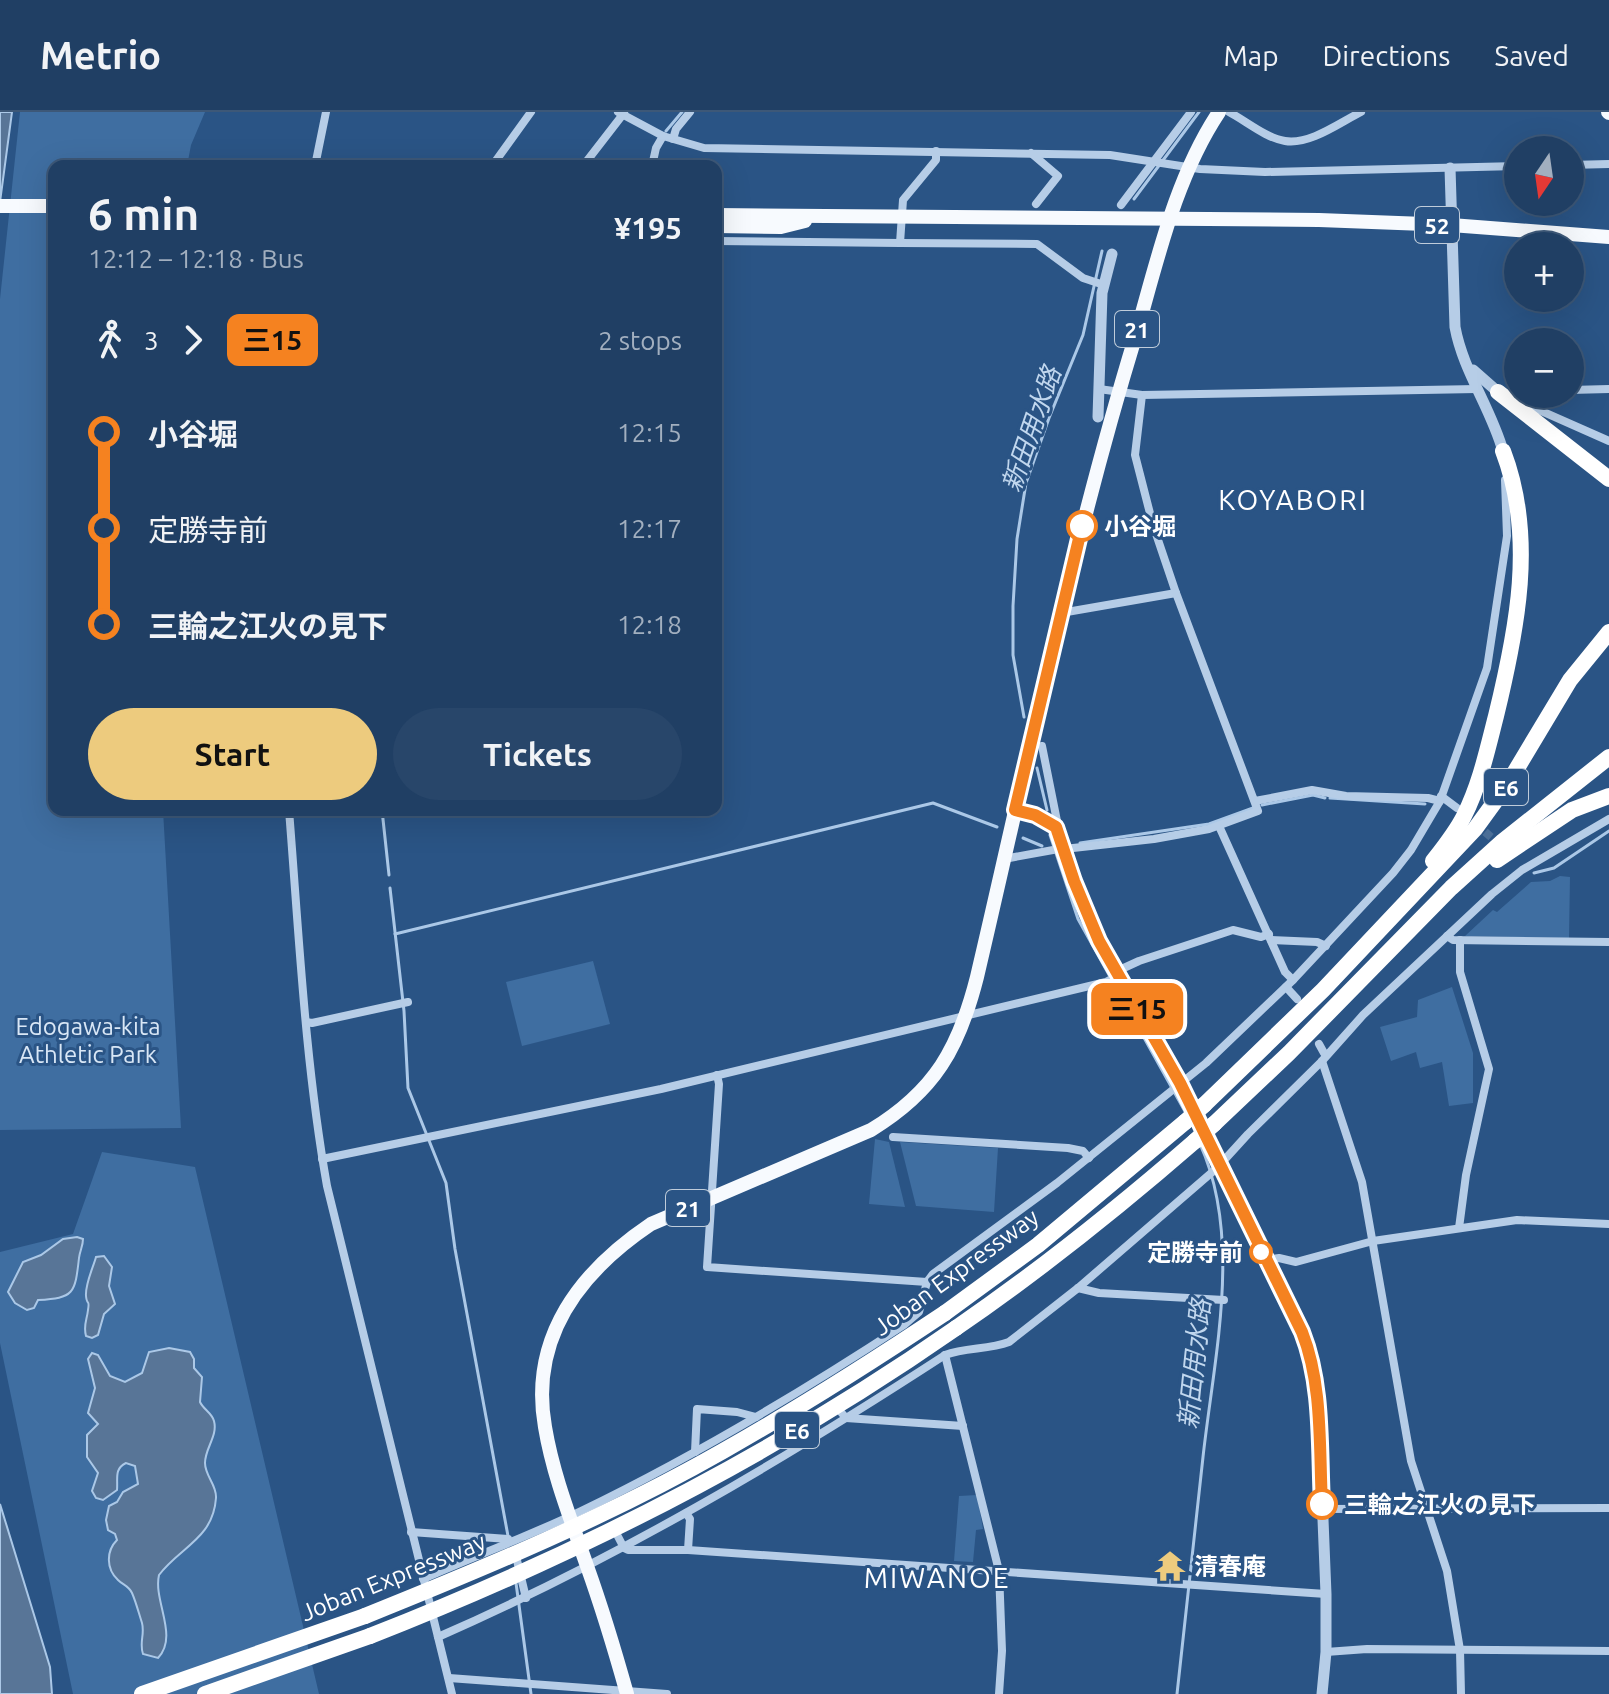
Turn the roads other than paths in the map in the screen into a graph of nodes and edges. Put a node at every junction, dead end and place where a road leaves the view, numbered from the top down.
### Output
1 (326, 112) edge
2 (531, 112) edge
3 (690, 112) edge
4 (1191, 112) edge
5 (1219, 112) edge
6 (1229, 112) edge
7 (1361, 112) edge
8 (621, 113) edge
9 (663, 136) junction
10 (673, 139) junction
11 (936, 151) junction
12 (1031, 153) junction
13 (316, 160) edge
14 (496, 160) edge
15 (587, 160) edge
16 (653, 160) edge
17 (1154, 161) junction
18 (1609, 164) edge
19 (1584, 165) edge
20 (1504, 166) edge
21 (1189, 168) junction
22 (1450, 168) junction
23 (1036, 204) dead end
24 (1121, 205) dead end
25 (0, 206) edge
26 (48, 206) edge
27 (722, 215) edge
28 (825, 216) junction
29 (900, 216) junction
30 (1171, 220) junction
31 (1451, 225) junction
32 (722, 226) edge
33 (1609, 237) edge
34 (722, 241) edge
35 (900, 243) junction
36 (1112, 254) dead end
37 (1104, 285) junction
38 (1463, 357) junction
39 (1099, 389) junction
40 (1477, 389) junction
41 (1609, 389) edge
42 (1584, 390) edge
43 (1118, 392) junction
44 (1498, 392) junction
45 (1142, 395) junction
46 (1098, 417) dead end
47 (1609, 441) edge
48 (1503, 451) junction
49 (1609, 479) edge
50 (1176, 593) junction
51 (1061, 613) junction
52 (1609, 632) edge
53 (1042, 746) dead end
54 (1609, 757) edge
55 (1609, 796) edge
56 (1441, 799) junction
57 (1255, 801) junction
58 (1457, 808) dead end
59 (1015, 810) junction
60 (289, 816) edge
61 (1609, 819) edge
62 (1219, 826) junction
63 (1063, 844) junction
64 (1513, 857) dead end
65 (1004, 859) junction
66 (1522, 870) junction
67 (1384, 927) junction
68 (1447, 936) junction
69 (1270, 937) junction
70 (1460, 940) junction
71 (1609, 942) edge
72 (1326, 946) junction
73 (1116, 974) junction
74 (1290, 983) junction
75 (1297, 999) dead end
76 (408, 1002) dead end
77 (1336, 1005) junction
78 (967, 1014) junction
79 (306, 1022) junction
80 (1322, 1053) junction
81 (717, 1075) junction
82 (1175, 1088) junction
83 (893, 1137) dead end
84 (1089, 1158) junction
85 (322, 1159) junction
86 (1218, 1166) junction
87 (712, 1198) junction
88 (1609, 1224) edge
89 (1459, 1228) junction
90 (1373, 1241) junction
91 (1265, 1260) junction
92 (927, 1282) junction
93 (1078, 1288) junction
94 (1224, 1300) dead end
95 (912, 1318) junction
96 (941, 1357) junction
97 (817, 1380) junction
98 (756, 1417) junction
99 (846, 1418) junction
100 (963, 1426) junction
101 (695, 1452) junction
102 (686, 1457) junction
103 (708, 1500) junction
104 (600, 1501) junction
105 (1426, 1508) junction
106 (1609, 1508) edge
107 (1322, 1509) junction
108 (686, 1513) junction
109 (569, 1516) junction
110 (411, 1532) junction
111 (509, 1540) junction
112 (624, 1548) junction
113 (688, 1550) junction
114 (587, 1567) junction
115 (999, 1571) junction
116 (423, 1579) junction
117 (1326, 1594) junction
118 (521, 1601) junction
119 (438, 1637) junction
120 (1460, 1650) junction
121 (1609, 1651) edge
122 (1326, 1652) junction
123 (449, 1678) junction
124 (626, 1693) edge
125 (142, 1694) edge
126 (205, 1694) edge
127 (452, 1694) edge
128 (667, 1694) edge
129 (999, 1694) edge
130 (1322, 1694) edge
131 (1461, 1694) edge

1 - 13 street
2 - 14 street
3 - 10 street
4 - 17 street
5 - 21 main road, 21
6 - 7 street
8 - 9 street
8 - 15 street
9 - 10 street
9 - 16 street
10 - 11 street
11 - 12 street
11 - 29 street
12 - 17 street
12 - 23 street
17 - 21 street
17 - 24 street
18 - 19 street
20 - 22 street
21 - 22 street
21 - 30 main road, 21
22 - 31 street
25 - 26 main road
27 - 28 main road, 52
28 - 29 main road, 52
28 - 32 main road, 52
29 - 30 main road, 52
29 - 35 street
30 - 31 main road, 52
30 - 43 main road, 21
31 - 33 main road, 52
31 - 38 street
34 - 35 street
35 - 37 street
36 - 37 street
37 - 39 street
38 - 40 street
38 - 44 street
39 - 43 street
39 - 46 street
40 - 45 street
40 - 48 street
41 - 42 street
43 - 45 street
43 - 51 main road, 21
44 - 47 street
44 - 49 highway
45 - 50 street
48 - 56 street
48 - 67 highway
50 - 51 street
50 - 57 street
51 - 59 main road, 21
52 - 67 highway, Joban Expressway / E6
53 - 63 street
54 - 77 highway, Joban Expressway / E6
55 - 77 highway
56 - 57 street
56 - 58 street
56 - 72 street
57 - 62 street
59 - 63 street
59 - 65 main road, 21
60 - 79 street
61 - 66 street
62 - 63 street
62 - 69 street
63 - 65 street
63 - 73 street
64 - 66 street
65 - 78 main road, 21
66 - 68 street
67 - 125 highway, Joban Expressway / E6, bridge
68 - 70 street
68 - 80 street
69 - 72 street
69 - 73 street
69 - 74 street
70 - 71 street
70 - 89 street
72 - 74 street
73 - 78 street
73 - 82 street
74 - 75 street
74 - 82 street
76 - 79 street
77 - 126 highway, Joban Expressway / E6, bridge
78 - 81 street
78 - 87 main road, 21
79 - 85 street
80 - 86 street
80 - 90 street
81 - 85 street
81 - 87 street
82 - 84 street
82 - 86 street
83 - 84 street
84 - 92 street
85 - 110 street
86 - 91 street
86 - 93 street
87 - 92 street
87 - 109 main road, 21
88 - 89 street
89 - 90 street
90 - 91 street
90 - 105 street
91 - 107 street
92 - 95 street
93 - 94 street
93 - 96 street
95 - 96 street
95 - 97 street
96 - 99 street
96 - 100 street
97 - 98 street
97 - 99 street
98 - 101 street
98 - 101 street
99 - 100 street
99 - 103 street
100 - 115 street
101 - 102 street
102 - 103 street
102 - 104 street
103 - 108 street
104 - 109 street
104 - 112 street
105 - 106 street
105 - 107 street
105 - 120 street
107 - 117 street
108 - 112 street
108 - 113 street
109 - 111 street
109 - 114 main road, 21
110 - 111 street
110 - 116 street
111 - 116 street
111 - 118 street
112 - 113 street
112 - 114 street
113 - 115 street
114 - 118 street
114 - 124 main road, 21
115 - 117 street
115 - 129 street
116 - 119 street
117 - 122 street
118 - 119 street
119 - 123 street
120 - 121 street
120 - 122 street
120 - 131 street
122 - 130 street
123 - 124 street
123 - 127 street
124 - 128 street

